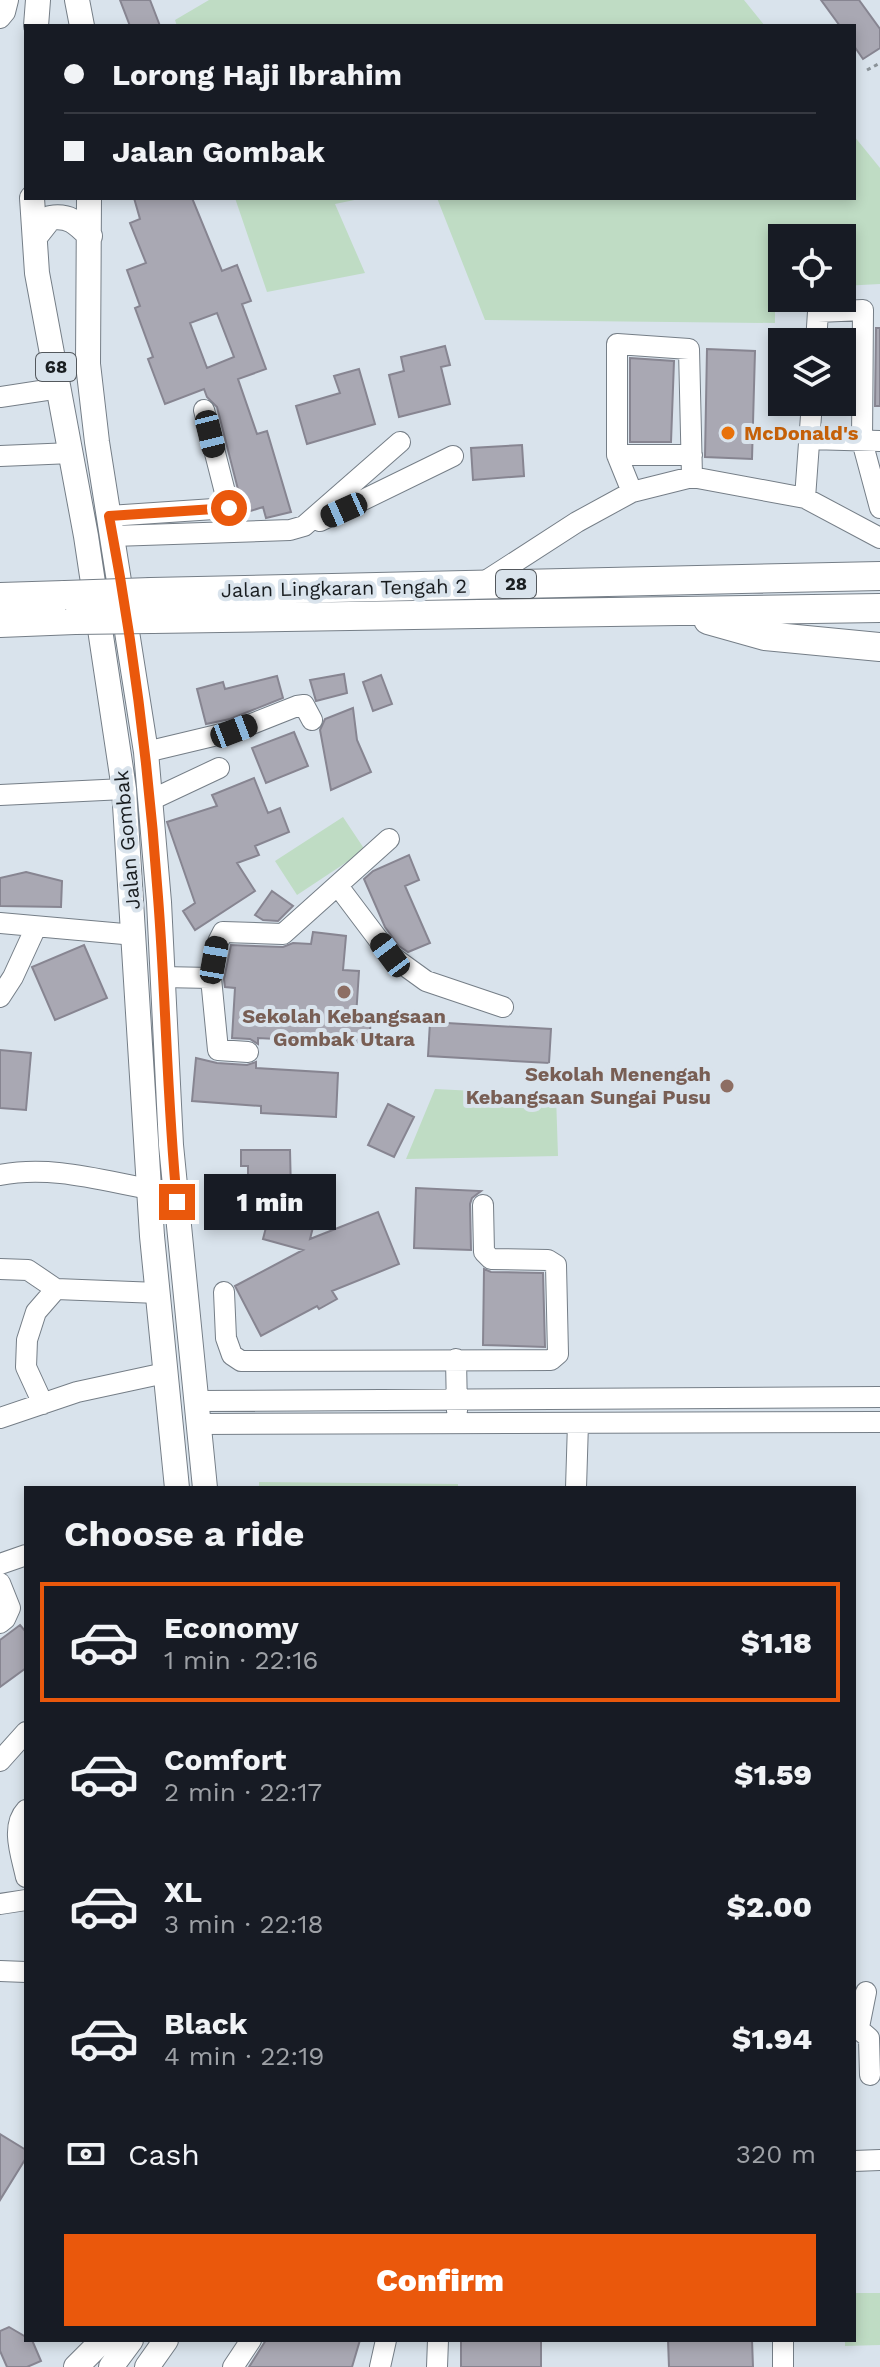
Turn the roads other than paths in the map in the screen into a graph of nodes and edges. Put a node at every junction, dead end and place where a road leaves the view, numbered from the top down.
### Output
1 (8, 0) edge
2 (38, 0) edge
3 (77, 0) edge
4 (0, 18) edge
5 (36, 24) edge
6 (82, 24) edge
7 (32, 200) edge
8 (89, 200) edge
9 (90, 236) junction
10 (35, 237) junction
11 (872, 306) edge
12 (817, 328) edge
13 (60, 388) junction
14 (0, 397) edge
15 (204, 410) dead end
16 (811, 416) edge
17 (809, 439) junction
18 (871, 441) edge
19 (400, 442) dead end
20 (72, 453) junction
21 (617, 455) junction
22 (692, 455) junction
23 (0, 456) edge
24 (453, 456) dead end
25 (692, 477) junction
26 (632, 492) junction
27 (878, 497) edge
28 (805, 498) junction
29 (111, 526) junction
30 (297, 528) junction
31 (880, 538) edge
32 (880, 576) edge
33 (481, 584) junction
34 (0, 597) edge
35 (152, 606) junction
36 (70, 607) junction
37 (880, 610) edge
38 (676, 611) junction
39 (0, 623) edge
40 (880, 647) edge
41 (312, 720) dead end
42 (146, 752) junction
43 (219, 768) dead end
44 (124, 789) junction
45 (0, 795) edge
46 (151, 800) junction
47 (389, 839) dead end
48 (338, 886) junction
49 (0, 914) edge
50 (0, 923) edge
51 (36, 927) junction
52 (134, 929) junction
53 (162, 977) junction
54 (211, 978) junction
55 (0, 997) edge
56 (503, 1007) dead end
57 (248, 1052) dead end
58 (0, 1175) edge
59 (149, 1189) junction
60 (483, 1205) dead end
61 (0, 1269) edge
62 (56, 1289) junction
63 (224, 1292) dead end
64 (158, 1293) junction
65 (456, 1359) junction
66 (165, 1373) junction
67 (791, 1397) junction
68 (880, 1397) edge
69 (457, 1399) junction
70 (43, 1404) junction
71 (197, 1412) junction
72 (0, 1418) edge
73 (880, 1422) edge
74 (578, 1423) junction
75 (790, 1423) junction
76 (458, 1424) junction
77 (177, 1486) edge
78 (205, 1486) edge
79 (576, 1486) edge
80 (24, 1556) edge
81 (0, 1564) edge
82 (0, 1583) edge
83 (0, 1623) edge
84 (24, 1734) edge
85 (0, 1761) edge
86 (24, 1812) edge
87 (24, 1867) edge
88 (24, 1900) edge
89 (0, 1904) edge
90 (0, 1971) edge
91 (24, 1972) edge
92 (866, 1992) dead end
93 (856, 2026) edge
94 (868, 2075) edge
95 (880, 2160) edge
96 (856, 2161) edge
97 (101, 2342) edge
98 (130, 2342) edge
99 (165, 2342) edge
100 (250, 2342) edge
101 (386, 2342) edge
102 (438, 2342) edge
103 (783, 2342) edge
104 (76, 2367) edge
105 (111, 2367) edge
106 (147, 2367) edge
107 (233, 2367) edge
108 (380, 2367) edge
109 (437, 2367) edge
110 (783, 2367) edge

1 - 4 street
2 - 5 main road
3 - 6 main road
7 - 10 main road, Jalan Gombak / 68
8 - 9 main road, Jalan Gombak / 68
9 - 10 main road
9 - 29 main road, Jalan Gombak / 68
10 - 13 main road, Jalan Gombak / 68
11 - 12 street
11 - 18 street
13 - 14 street
13 - 20 main road, Jalan Gombak / 68
15 - 29 street
16 - 17 street
17 - 18 street
17 - 28 street
18 - 27 street
19 - 30 street
20 - 23 street
20 - 44 main road, Jalan Gombak / 68
21 - 22 street
21 - 22 street
21 - 26 street
22 - 25 street
24 - 30 street
25 - 26 street
25 - 28 street
26 - 33 street
28 - 31 street
29 - 30 street
29 - 42 main road, Jalan Gombak / 68
32 - 33 highway, Jalan Lingkaran Tengah 2 / 28
33 - 35 highway, Jalan Lingkaran Tengah 2 / 28
34 - 36 highway, Jalan Lingkaran Tengah 2 / 28
35 - 36 highway, Jalan Lingkaran Tengah 2 / 28, bridge
35 - 38 highway, Jalan Lingkaran Tengah 2 / 28
36 - 39 highway, Jalan Lingkaran Tengah 2 / 28
37 - 38 highway, Jalan Lingkaran Tengah 2 / 28
38 - 40 highway
41 - 42 street
42 - 46 main road, Jalan Gombak / 68
43 - 46 street
44 - 45 street
44 - 52 main road, Jalan Gombak / 68
46 - 53 main road, Jalan Gombak / 68
47 - 48 street
48 - 54 street
48 - 56 street
49 - 52 street
50 - 51 street
51 - 52 street
51 - 55 street
52 - 59 main road, Jalan Gombak / 68
53 - 54 street
53 - 71 main road, Jalan Gombak / 68
54 - 57 street
58 - 59 street
59 - 64 main road, Jalan Gombak / 68
60 - 65 street
61 - 62 street
62 - 64 street
62 - 70 street
63 - 65 street
64 - 66 main road, Jalan Gombak / 68
65 - 69 street
66 - 70 street
66 - 77 main road, Jalan Gombak / 68
67 - 68 street
67 - 69 street
67 - 75 street
69 - 71 street
69 - 76 street
70 - 72 street
71 - 76 street
71 - 78 main road, Jalan Gombak / 68
73 - 75 street
74 - 75 street
74 - 76 street
74 - 79 street
80 - 81 street
82 - 83 street
84 - 85 street
86 - 87 street
88 - 89 street
90 - 91 street
92 - 93 street
93 - 94 street
95 - 96 street
97 - 104 main road
98 - 105 main road
99 - 106 main road
100 - 107 street
101 - 108 street
102 - 109 street
103 - 110 street

